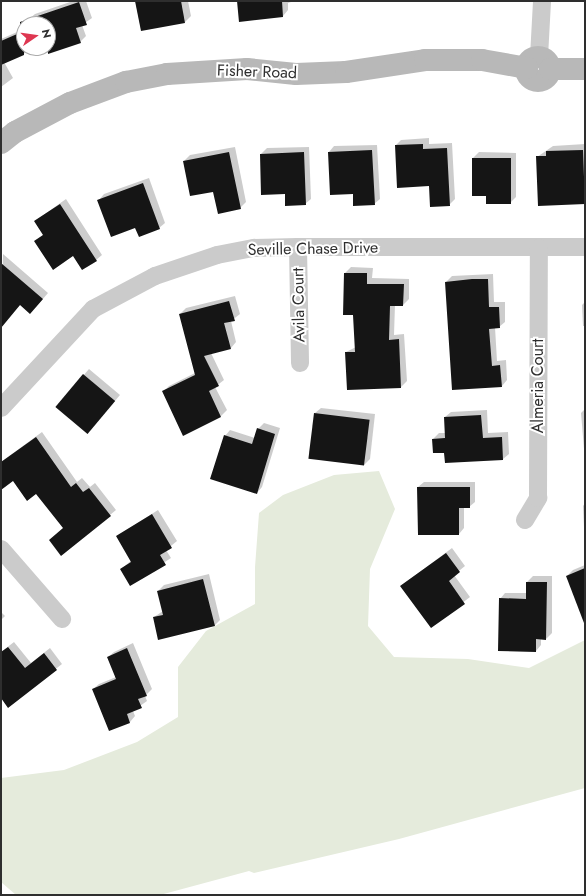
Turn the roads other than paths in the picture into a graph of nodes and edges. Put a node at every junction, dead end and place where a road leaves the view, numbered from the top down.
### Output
1 (542, 1) edge
2 (539, 65) junction
3 (585, 69) edge
4 (1, 143) edge
5 (298, 247) junction
6 (585, 247) edge
7 (539, 248) junction
8 (300, 363) dead end
9 (1, 408) edge
10 (525, 520) dead end
11 (1, 549) edge
12 (62, 619) dead end

1 - 2 street
2 - 3 street, Fisher Road
2 - 4 street, Fisher Road
5 - 7 street, Seville Chase Drive
5 - 8 street, Avila Court
5 - 9 street, Seville Chase Drive
6 - 7 street, Seville Chase Drive
7 - 10 street, Almeria Court
11 - 12 street

